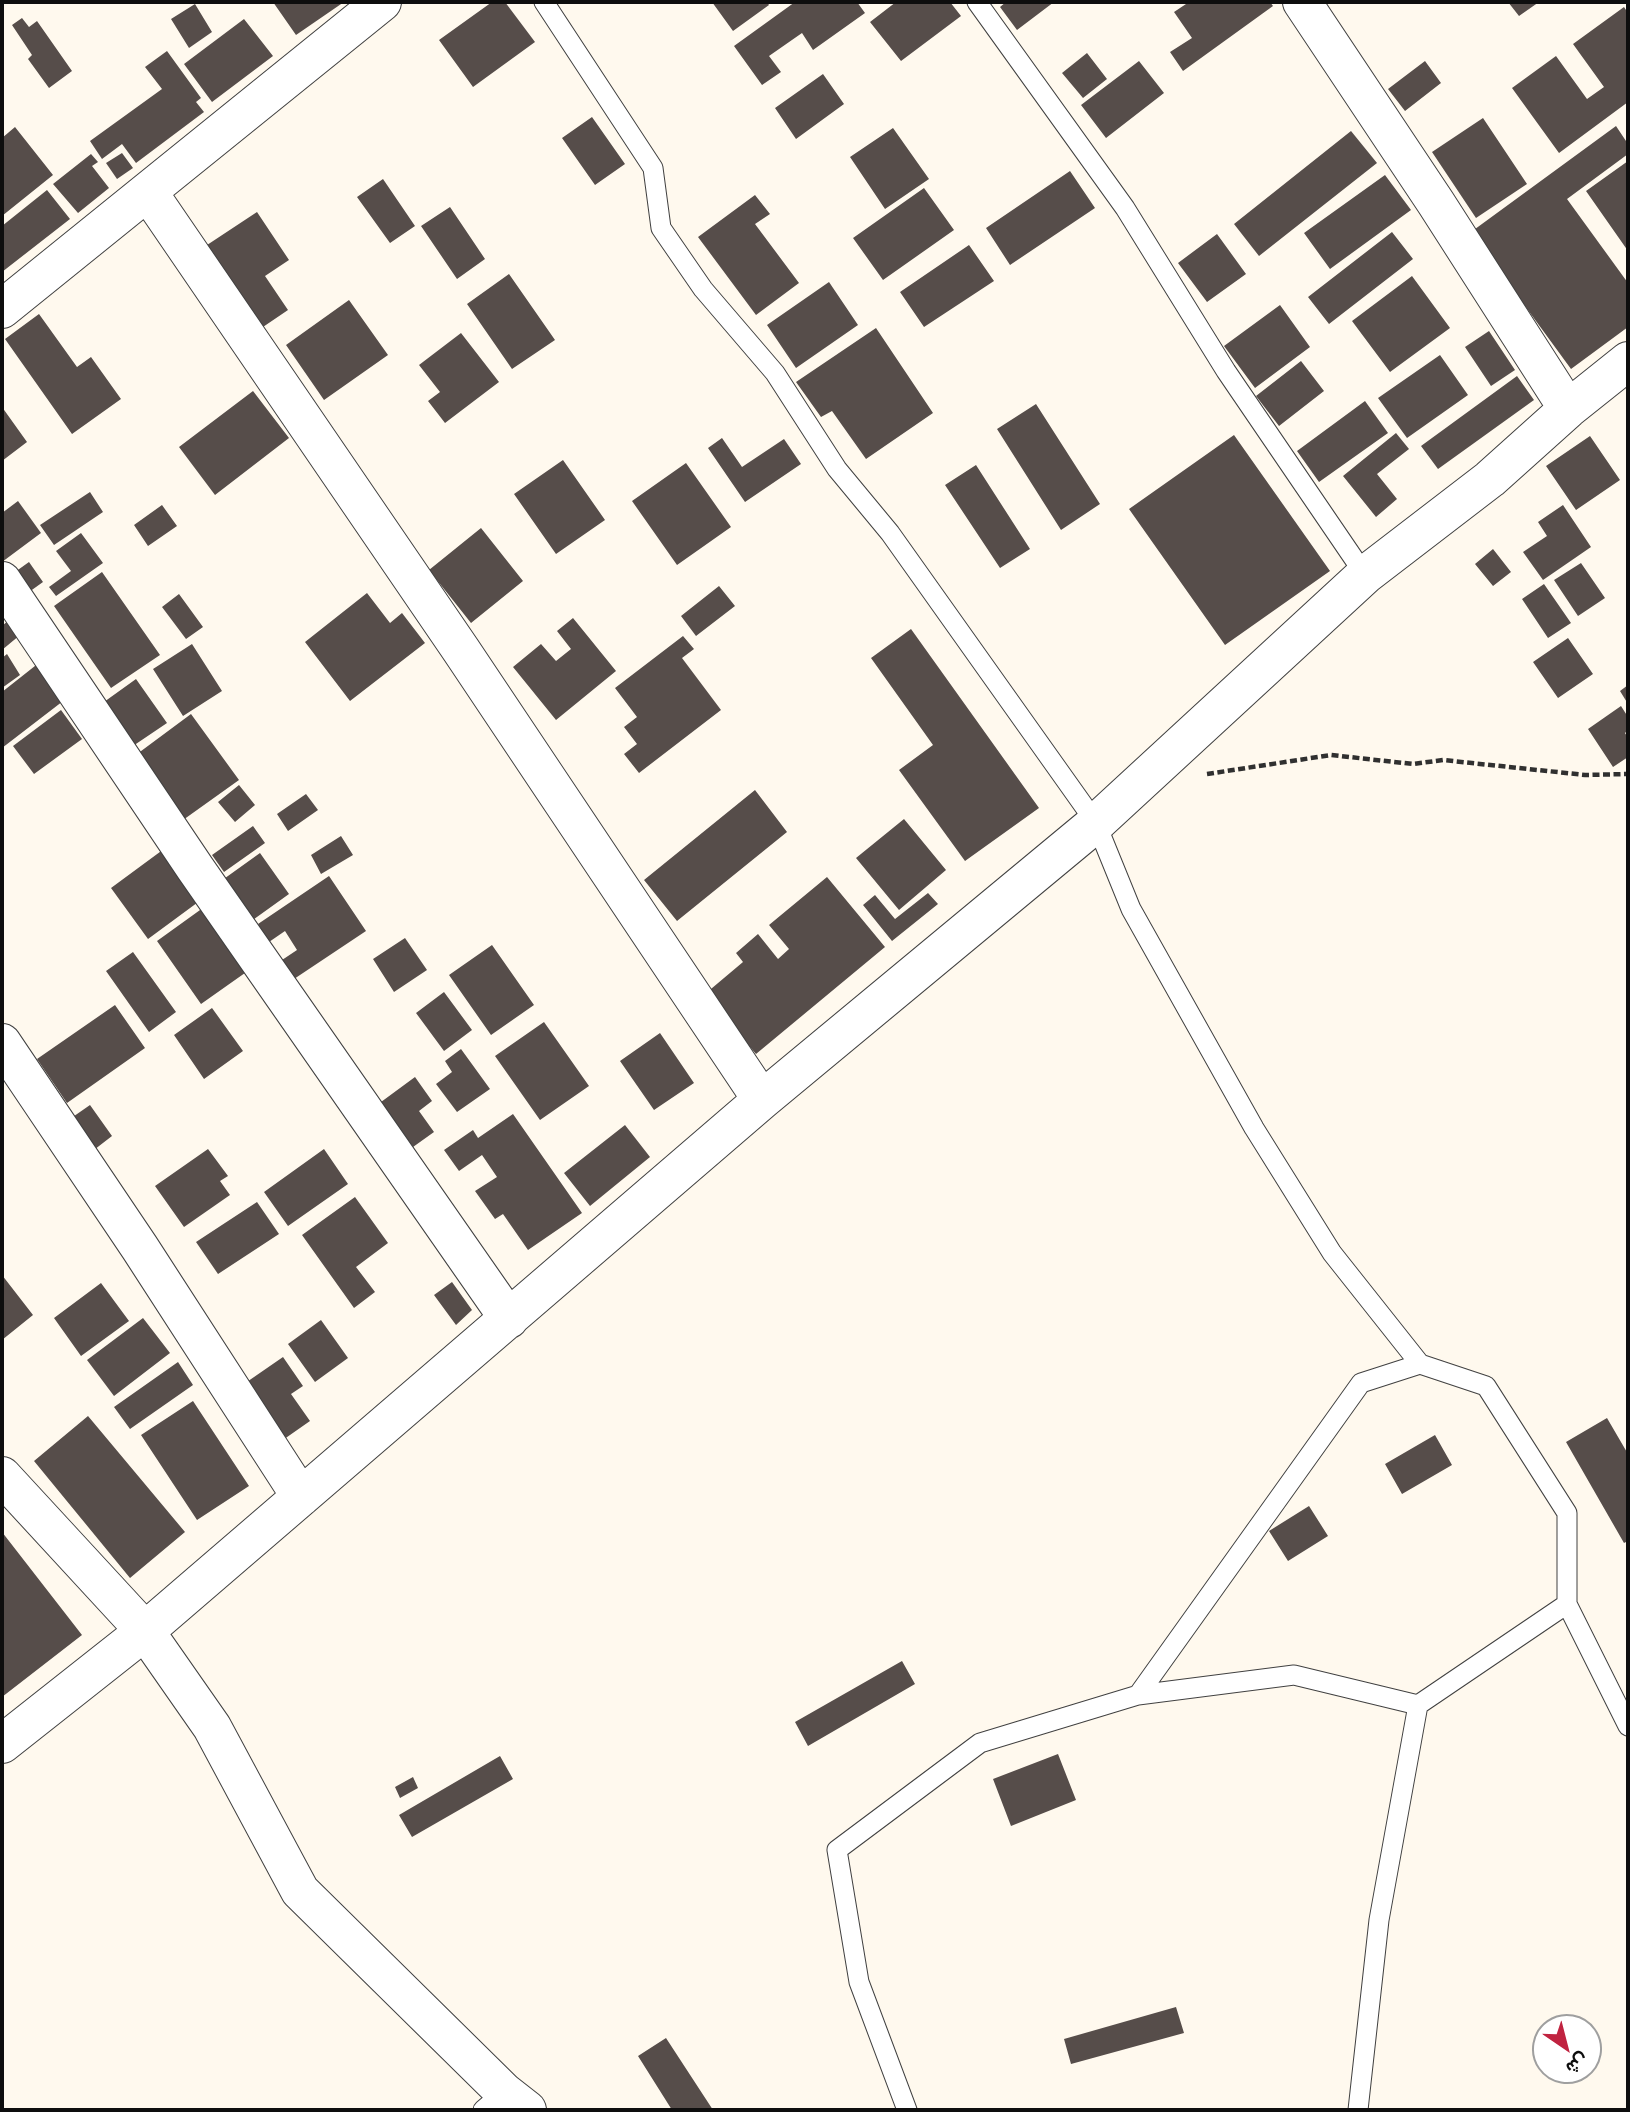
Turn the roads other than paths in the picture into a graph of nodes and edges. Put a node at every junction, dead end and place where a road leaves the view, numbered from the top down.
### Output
1 (382, 2) edge
2 (544, 2) edge
3 (977, 2) edge
4 (1302, 2) edge
5 (148, 192) junction
6 (2, 309) edge
7 (1628, 361) edge
8 (1568, 409) junction
9 (1365, 575) junction
10 (2, 581) edge
11 (1096, 823) junction
12 (2, 1043) edge
13 (762, 1100) junction
14 (509, 1319) junction
15 (1420, 1364) junction
16 (2, 1476) edge
17 (301, 1497) junction
18 (1567, 1604) junction
19 (145, 1631) junction
20 (1138, 1695) junction
21 (1418, 1705) junction
22 (1628, 1726) edge
23 (2, 1744) edge
24 (504, 2104) edge
25 (907, 2110) edge
26 (1358, 2110) edge

1 - 5 street
2 - 11 lane
3 - 9 lane
4 - 8 street
5 - 6 street
5 - 13 street
7 - 8 street
8 - 9 street
9 - 11 street
10 - 14 street
11 - 13 street
11 - 15 lane
12 - 17 street
13 - 14 street
14 - 17 street
15 - 18 lane
15 - 20 lane
16 - 19 street
17 - 19 street
18 - 21 lane
18 - 22 lane
19 - 23 street
19 - 24 street
20 - 21 lane
20 - 25 lane
21 - 26 lane

